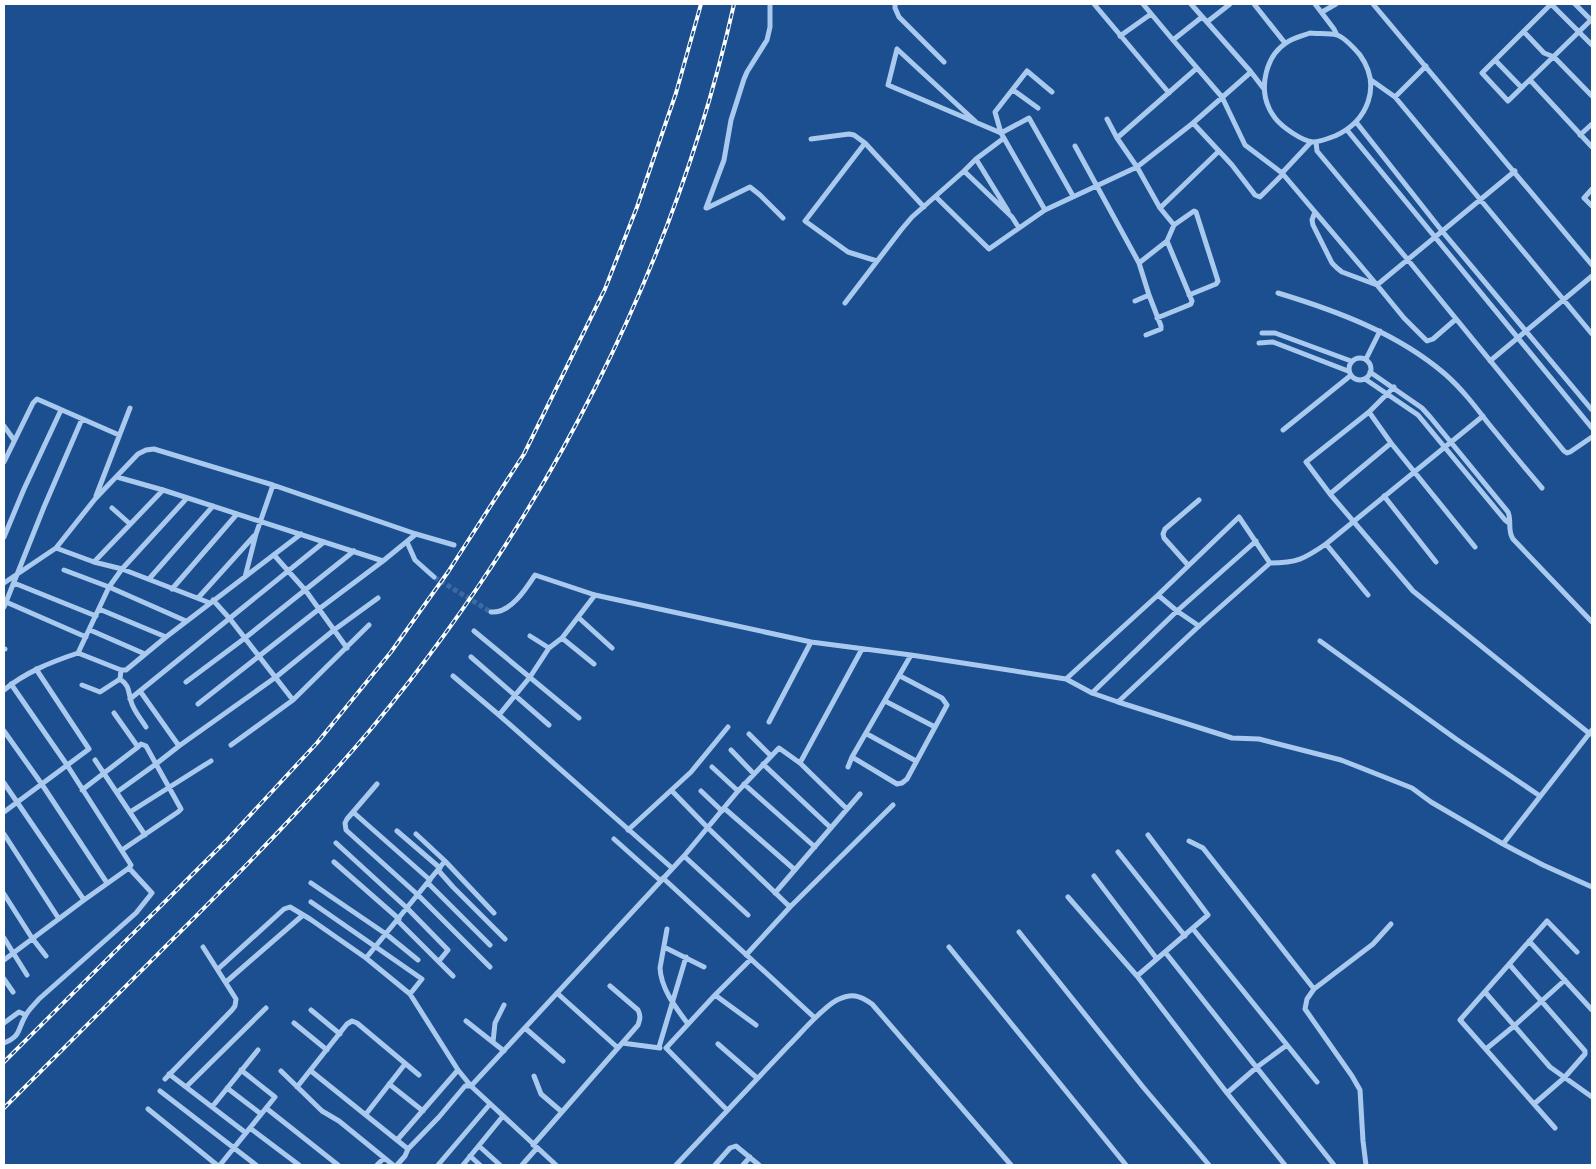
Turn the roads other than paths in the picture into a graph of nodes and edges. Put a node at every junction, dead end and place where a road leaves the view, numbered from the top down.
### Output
1 (770, 4) edge
2 (895, 4) edge
3 (1094, 4) edge
4 (1143, 4) edge
5 (1191, 4) edge
6 (1230, 4) edge
7 (1254, 4) edge
8 (1315, 4) edge
9 (1336, 4) edge
10 (1373, 4) edge
11 (1551, 4) edge
12 (1575, 4) edge
13 (1322, 12) junction
14 (1151, 14) junction
15 (1202, 17) junction
16 (1591, 20) edge
17 (1207, 22) junction
18 (1524, 32) junction
19 (1579, 32) junction
20 (1120, 36) junction
21 (1337, 36) junction
22 (1173, 40) junction
23 (1285, 43) junction
24 (1592, 45) edge
25 (1554, 57) junction
26 (1495, 60) junction
27 (944, 62) dead end
28 (1426, 66) junction
29 (1197, 68) junction
30 (1251, 72) junction
31 (1371, 80) junction
32 (1530, 80) junction
33 (1522, 87) junction
34 (1013, 90) junction
35 (1264, 90) junction
36 (1052, 92) dead end
37 (1169, 93) junction
38 (1592, 96) edge
39 (1222, 97) junction
40 (1395, 97) junction
41 (1038, 108) dead end
42 (1108, 119) dead end
43 (976, 122) junction
44 (1356, 122) junction
45 (1193, 123) junction
46 (1592, 124) edge
47 (1348, 130) junction
48 (1580, 135) junction
49 (1003, 136) junction
50 (1117, 138) junction
51 (811, 139) dead end
52 (1314, 142) junction
53 (865, 143) junction
54 (1075, 146) dead end
55 (1592, 147) edge
56 (1219, 151) junction
57 (976, 159) junction
58 (1137, 167) junction
59 (964, 171) junction
60 (1514, 171) junction
61 (1283, 174) junction
62 (1096, 187) junction
63 (1592, 189) edge
64 (1073, 196) junction
65 (936, 197) junction
66 (1479, 200) junction
67 (1592, 206) edge
68 (924, 207) junction
69 (1160, 208) junction
70 (1045, 210) junction
71 (1315, 212) junction
72 (1012, 217) junction
73 (782, 218) dead end
74 (1174, 225) junction
75 (1019, 228) junction
76 (1442, 231) junction
77 (1435, 237) junction
78 (1167, 241) junction
79 (1408, 260) junction
80 (877, 261) junction
81 (1139, 263) junction
82 (1592, 265) edge
83 (1592, 276) edge
84 (1377, 285) junction
85 (1278, 293) dead end
86 (1149, 295) junction
87 (1188, 295) junction
88 (1563, 299) junction
89 (1135, 301) dead end
90 (845, 303) dead end
91 (1157, 318) junction
92 (1456, 319) junction
93 (1526, 330) junction
94 (1380, 331) junction
95 (1592, 333) edge
96 (1262, 334) dead end
97 (1146, 335) dead end
98 (1518, 337) junction
99 (1259, 343) dead end
100 (1366, 359) junction
101 (1351, 361) junction
102 (1490, 361) junction
103 (1370, 372) junction
104 (1349, 373) junction
105 (1365, 379) junction
106 (1394, 387) junction
107 (1388, 394) junction
108 (130, 408) dead end
109 (62, 410) junction
110 (1592, 410) edge
111 (1369, 412) junction
112 (1483, 416) junction
113 (82, 419) junction
114 (4, 426) edge
115 (1592, 428) edge
116 (1283, 430) dead end
117 (119, 435) junction
118 (1592, 437) edge
119 (14, 440) junction
120 (1391, 442) junction
121 (1451, 443) junction
122 (10, 448) junction
123 (1445, 448) junction
124 (4, 452) edge
125 (4, 462) edge
126 (1415, 472) junction
127 (117, 477) junction
128 (273, 485) junction
129 (1542, 488) dead end
130 (163, 490) junction
131 (1330, 494) junction
132 (1384, 496) junction
133 (188, 498) junction
134 (95, 499) junction
135 (1199, 500) dead end
136 (213, 506) junction
137 (112, 508) dead end
138 (237, 514) junction
139 (260, 521) junction
140 (1354, 522) junction
141 (1509, 523) junction
142 (130, 524) junction
143 (256, 534) junction
144 (301, 534) junction
145 (416, 534) junction
146 (4, 537) edge
147 (1256, 541) junction
148 (324, 542) junction
149 (407, 542) junction
150 (1326, 544) junction
151 (454, 545) dead end
152 (1475, 547) dead end
153 (56, 548) junction
154 (354, 551) junction
155 (274, 554) junction
156 (383, 561) junction
157 (94, 562) junction
158 (1436, 562) dead end
159 (1270, 563) junction
160 (1188, 565) junction
161 (122, 568) junction
162 (64, 570) dead end
163 (288, 571) junction
164 (17, 575) junction
165 (245, 577) junction
166 (434, 577) tunnel mouth
167 (149, 579) junction
168 (14, 582) junction
169 (4, 584) edge
170 (109, 587) junction
171 (172, 589) junction
172 (306, 591) junction
173 (1158, 594) junction
174 (595, 595) junction
175 (1368, 595) dead end
176 (198, 598) junction
177 (378, 598) dead end
178 (212, 602) junction
179 (5, 604) edge
180 (99, 609) junction
181 (319, 609) junction
182 (1177, 611) junction
183 (491, 612) dead end
184 (96, 616) junction
185 (579, 618) junction
186 (230, 619) junction
187 (186, 621) junction
188 (1592, 622) edge
189 (369, 625) dead end
190 (1199, 626) junction
191 (90, 630) junction
192 (334, 630) junction
193 (474, 631) dead end
194 (166, 636) junction
195 (530, 636) dead end
196 (86, 637) junction
197 (245, 638) junction
198 (562, 638) junction
199 (1320, 641) dead end
200 (811, 642) junction
201 (346, 648) junction
202 (550, 648) junction
203 (612, 648) dead end
204 (862, 649) junction
205 (78, 653) junction
206 (145, 654) junction
207 (911, 655) junction
208 (259, 656) junction
209 (471, 657) dead end
210 (594, 664) dead end
211 (36, 669) junction
212 (121, 670) junction
213 (453, 676) dead end
214 (900, 676) junction
215 (530, 677) junction
216 (276, 678) junction
217 (120, 679) junction
218 (1066, 679) junction
219 (186, 682) dead end
220 (11, 684) junction
221 (82, 685) dead end
222 (4, 690) edge
223 (140, 691) junction
224 (1092, 692) junction
225 (515, 695) junction
226 (130, 699) junction
227 (293, 700) junction
228 (885, 701) junction
229 (1118, 702) junction
230 (198, 704) dead end
231 (114, 712) dead end
232 (499, 714) junction
233 (579, 718) dead end
234 (769, 722) dead end
235 (549, 725) dead end
236 (146, 727) dead end
237 (934, 727) junction
238 (728, 728) dead end
239 (4, 731) edge
240 (1591, 732) edge
241 (749, 734) dead end
242 (866, 734) junction
243 (231, 744) dead end
244 (179, 746) junction
245 (138, 747) junction
246 (732, 750) dead end
247 (771, 756) junction
248 (852, 757) junction
249 (95, 760) dead end
250 (916, 761) junction
251 (211, 762) dead end
252 (800, 763) junction
253 (156, 764) junction
254 (763, 764) junction
255 (67, 766) junction
256 (848, 766) dead end
257 (712, 767) dead end
258 (104, 773) junction
259 (754, 774) junction
260 (4, 783) edge
261 (41, 783) junction
262 (376, 784) dead end
263 (744, 784) junction
264 (170, 788) junction
265 (82, 790) junction
266 (672, 791) junction
267 (701, 791) dead end
268 (738, 791) junction
269 (117, 792) junction
270 (860, 794) dead end
271 (1540, 796) junction
272 (17, 802) junction
273 (893, 805) dead end
274 (847, 809) junction
275 (723, 810) junction
276 (4, 812) edge
277 (130, 812) junction
278 (353, 812) junction
279 (708, 828) junction
280 (831, 828) junction
281 (628, 830) junction
282 (397, 831) dead end
283 (4, 834) edge
284 (416, 834) dead end
285 (145, 835) junction
286 (1148, 836) dead end
287 (614, 838) dead end
288 (1189, 841) dead end
289 (336, 844) dead end
290 (1504, 844) junction
291 (815, 847) junction
292 (122, 850) junction
293 (1118, 852) dead end
294 (684, 856) junction
295 (445, 861) junction
296 (334, 862) dead end
297 (129, 868) junction
298 (672, 868) junction
299 (439, 869) junction
300 (795, 870) junction
301 (1094, 876) dead end
302 (662, 879) junction
303 (429, 881) junction
304 (311, 882) dead end
305 (107, 883) junction
306 (1592, 887) edge
307 (775, 893) junction
308 (4, 894) edge
309 (418, 895) junction
310 (1068, 897) dead end
311 (84, 900) junction
312 (311, 902) dead end
313 (790, 907) junction
314 (407, 908) junction
315 (494, 913) dead end
316 (303, 914) junction
317 (748, 915) dead end
318 (59, 919) junction
319 (398, 919) junction
320 (1391, 924) dead end
321 (1193, 928) junction
322 (667, 930) dead end
323 (1019, 932) dead end
324 (386, 934) junction
325 (1185, 936) junction
326 (4, 938) edge
327 (32, 938) junction
328 (505, 938) dead end
329 (1529, 941) junction
330 (490, 945) dead end
331 (376, 946) junction
332 (664, 946) junction
333 (203, 947) dead end
334 (949, 947) dead end
335 (1165, 952) junction
336 (1577, 952) dead end
337 (13, 953) junction
338 (746, 955) junction
339 (46, 956) dead end
340 (686, 957) junction
341 (366, 958) junction
342 (751, 959) junction
343 (1157, 959) junction
344 (4, 960) edge
345 (418, 960) dead end
346 (439, 961) junction
347 (1509, 964) junction
348 (490, 966) dead end
349 (704, 966) dead end
350 (218, 969) junction
351 (27, 975) dead end
352 (453, 976) dead end
353 (1137, 976) junction
354 (4, 979) edge
355 (1565, 980) junction
356 (226, 982) junction
357 (610, 986) dead end
358 (1314, 989) junction
359 (13, 992) dead end
360 (1485, 992) junction
361 (557, 993) junction
362 (410, 994) junction
363 (715, 995) junction
364 (672, 1002) junction
365 (1541, 1002) junction
366 (504, 1005) dead end
367 (266, 1008) dead end
368 (311, 1010) dead end
369 (1592, 1010) edge
370 (26, 1015) junction
371 (815, 1018) junction
372 (466, 1021) dead end
373 (4, 1023) edge
374 (294, 1023) dead end
375 (688, 1024) junction
376 (756, 1025) dead end
377 (1514, 1026) junction
378 (525, 1028) junction
379 (340, 1034) junction
380 (493, 1042) junction
381 (4, 1043) edge
382 (718, 1044) dead end
383 (1287, 1045) junction
384 (620, 1046) junction
385 (659, 1048) junction
386 (666, 1048) junction
387 (1486, 1049) junction
388 (258, 1050) dead end
389 (327, 1050) junction
390 (504, 1051) junction
391 (563, 1061) dead end
392 (406, 1064) junction
393 (1257, 1067) junction
394 (241, 1070) junction
395 (281, 1070) dead end
396 (458, 1070) junction
397 (311, 1071) junction
398 (419, 1075) dead end
399 (534, 1076) dead end
400 (757, 1078) junction
401 (1564, 1078) junction
402 (1317, 1082) dead end
403 (390, 1084) junction
404 (471, 1086) junction
405 (186, 1087) junction
406 (297, 1087) junction
407 (227, 1088) junction
408 (160, 1091) dead end
409 (1227, 1093) junction
410 (1592, 1097) edge
411 (490, 1104) junction
412 (1534, 1104) junction
413 (212, 1107) junction
414 (266, 1108) junction
415 (148, 1109) dead end
416 (727, 1110) junction
417 (423, 1111) junction
418 (562, 1112) junction
419 (261, 1114) junction
420 (366, 1114) junction
421 (503, 1116) junction
422 (1555, 1128) dead end
423 (248, 1131) junction
424 (398, 1139) junction
425 (479, 1146) junction
426 (535, 1146) junction
427 (234, 1148) junction
428 (408, 1149) junction
429 (470, 1156) junction
430 (750, 1157) junction
431 (384, 1158) junction
432 (219, 1165) edge
433 (256, 1165) edge
434 (299, 1165) edge
435 (338, 1165) edge
436 (377, 1165) edge
437 (393, 1165) edge
438 (397, 1165) edge
439 (438, 1165) edge
440 (463, 1165) edge
441 (480, 1165) edge
442 (500, 1165) edge
443 (522, 1165) edge
444 (556, 1165) edge
445 (676, 1165) edge
446 (715, 1165) edge
447 (743, 1165) edge
448 (759, 1165) edge
449 (1011, 1165) edge
450 (1126, 1165) edge
451 (1209, 1165) edge
452 (1285, 1165) edge
453 (1334, 1165) edge
454 (1366, 1165) edge

1 - 73 street
2 - 27 street
3 - 20 street
4 - 14 street
5 - 15 street
6 - 17 street
7 - 23 street
8 - 13 street
9 - 13 street
10 - 28 street
11 - 18 street
11 - 19 street
12 - 16 street
13 - 21 street
14 - 20 street
14 - 22 street
15 - 17 street
15 - 22 street
16 - 19 street
17 - 30 street
18 - 25 street
18 - 26 street
19 - 24 street
19 - 25 street
20 - 37 street
21 - 23 street
21 - 31 street
22 - 29 street
23 - 35 street
25 - 32 street
25 - 38 street
26 - 33 street
26 - 33 street
28 - 40 street
28 - 60 street
29 - 37 street
29 - 39 street
30 - 35 street
30 - 39 street
31 - 40 street
31 - 44 street
32 - 33 street
32 - 48 street
34 - 36 street
34 - 41 street
34 - 49 street
35 - 52 street
37 - 50 street
39 - 45 street
39 - 61 street
40 - 66 street
42 - 50 street
43 - 43 street
43 - 49 street
44 - 47 street
44 - 76 street
45 - 56 street
45 - 58 street
46 - 48 street
47 - 52 street
47 - 77 street
48 - 55 street
49 - 57 street
49 - 64 street
49 - 70 street
50 - 58 street
51 - 53 street
52 - 61 street
52 - 79 street
53 - 68 street
53 - 80 street
54 - 62 street
56 - 61 street
56 - 69 street
57 - 59 street
57 - 72 street
58 - 62 street
58 - 69 street
59 - 65 street
59 - 72 street
60 - 66 street
60 - 82 street
61 - 71 street
62 - 64 street
62 - 81 street
63 - 67 street
64 - 70 street
65 - 68 street
65 - 75 street
66 - 76 street
66 - 88 street
68 - 80 street
69 - 74 street
70 - 75 street
71 - 84 street
71 - 84 street
72 - 75 street
74 - 78 street
74 - 87 street
76 - 77 street
76 - 93 street
77 - 79 street
77 - 98 street
78 - 81 street
78 - 87 street
79 - 84 street
79 - 92 street
80 - 90 street
81 - 86 street
83 - 88 street
84 - 92 street
85 - 94 street
86 - 89 street
86 - 91 street
87 - 91 street
88 - 93 street
88 - 95 street
91 - 97 street
92 - 102 street
93 - 98 street
93 - 110 street
94 - 100 street
94 - 112 street
96 - 101 street
98 - 102 street
98 - 115 street
99 - 104 street
100 - 101 street
100 - 103 street
101 - 104 street
102 - 118 street
103 - 105 street
103 - 106 street
104 - 105 street
104 - 116 street
105 - 107 street
106 - 107 street
106 - 121 street
107 - 111 street
107 - 123 street
108 - 117 street
109 - 113 street
109 - 119 street
109 - 146 street
111 - 120 street
111 - 131 street
112 - 121 street
112 - 129 street
113 - 117 street
113 - 164 street
114 - 119 street
117 - 134 street
119 - 122 street
120 - 126 street
120 - 131 street
121 - 123 street
121 - 141 street
122 - 124 street
122 - 125 street
123 - 126 street
123 - 141 street
126 - 132 street
126 - 152 street
127 - 128 street
127 - 130 street
127 - 134 street
128 - 139 street
128 - 145 street
130 - 133 street
130 - 142 street
131 - 140 street
132 - 140 street
132 - 158 street
133 - 136 street
133 - 161 street
134 - 153 street
135 - 160 street
136 - 138 street
136 - 167 street
137 - 142 street
138 - 139 street
138 - 171 street
139 - 143 street
139 - 144 street
140 - 150 street
140 - 240 street
141 - 188 street
142 - 157 street
143 - 165 street
143 - 176 street
144 - 148 street
144 - 155 street
145 - 149 street
145 - 151 street
147 - 159 street
147 - 160 street
147 - 182 street
148 - 154 street
148 - 163 street
149 - 156 street
149 - 166 street
150 - 159 street
150 - 175 street
153 - 157 street
153 - 164 street
154 - 156 street
154 - 172 street
155 - 163 street
155 - 165 street
156 - 181 street
157 - 161 street
159 - 190 street
160 - 173 street
161 - 167 street
161 - 170 street
162 - 170 street
163 - 172 street
163 - 186 street
164 - 168 street
164 - 169 street
165 - 178 street
167 - 171 street
168 - 179 street
168 - 184 street
170 - 180 street
170 - 187 street
171 - 176 street
172 - 181 street
172 - 197 street
173 - 182 street
173 - 218 street
174 - 183 street
174 - 185 street
174 - 200 street
176 - 178 street
177 - 192 street
178 - 186 street
178 - 187 street
179 - 196 street
180 - 184 street
180 - 194 street
181 - 192 street
181 - 208 street
182 - 190 street
182 - 224 street
184 - 191 street
185 - 198 street
185 - 203 street
186 - 197 street
186 - 223 street
187 - 194 street
189 - 201 street
190 - 229 street
191 - 196 street
191 - 206 street
192 - 201 street
192 - 216 street
193 - 215 street
194 - 206 street
195 - 202 street
196 - 205 street
197 - 208 street
197 - 219 street
198 - 202 street
198 - 210 street
199 - 271 street
200 - 204 street
200 - 234 street
201 - 227 street
202 - 215 street
204 - 207 street
204 - 252 street
205 - 211 street
205 - 212 street
206 - 212 street
207 - 214 street
207 - 218 street
208 - 216 street
208 - 230 street
209 - 225 street
211 - 220 street
211 - 255 street
212 - 217 street
213 - 232 street
214 - 228 street
214 - 237 street
215 - 225 street
215 - 233 street
216 - 227 street
216 - 244 street
217 - 221 street
217 - 226 street
218 - 224 street
220 - 222 street
220 - 255 street
223 - 226 street
223 - 244 street
224 - 229 street
225 - 232 street
225 - 235 street
226 - 236 street
227 - 243 street
228 - 237 street
228 - 242 street
229 - 290 street
231 - 245 street
232 - 281 street
237 - 250 street
238 - 266 street
239 - 261 street
240 - 271 street
241 - 247 street
242 - 248 street
242 - 250 street
244 - 253 street
245 - 253 street
245 - 258 street
246 - 259 street
247 - 252 street
247 - 254 street
248 - 250 street
248 - 256 street
249 - 258 street
251 - 264 street
252 - 274 street
253 - 264 street
253 - 269 street
254 - 259 street
254 - 280 street
255 - 261 street
255 - 265 street
257 - 268 street
258 - 265 street
258 - 269 street
259 - 263 street
260 - 272 street
261 - 272 street
261 - 305 street
262 - 278 street
263 - 268 street
263 - 291 street
264 - 277 street
264 - 285 street
265 - 292 street
266 - 279 street
266 - 281 street
267 - 275 street
268 - 275 street
269 - 277 street
270 - 274 street
271 - 290 street
272 - 276 street
272 - 311 street
273 - 313 street
274 - 280 street
275 - 279 street
275 - 300 street
277 - 285 street
278 - 303 street
278 - 309 street
279 - 294 street
279 - 307 street
280 - 291 street
281 - 298 street
282 - 299 street
283 - 318 street
284 - 295 street
285 - 292 street
286 - 321 street
287 - 302 street
288 - 358 street
289 - 314 street
290 - 306 street
291 - 300 street
292 - 297 street
293 - 325 street
294 - 298 street
294 - 317 street
295 - 299 street
295 - 315 street
296 - 319 street
297 - 305 street
297 - 370 street
298 - 302 street
299 - 303 street
299 - 328 street
300 - 307 street
301 - 343 street
302 - 338 street
302 - 361 street
303 - 309 street
303 - 330 street
304 - 324 street
305 - 311 street
307 - 313 street
308 - 327 street
309 - 314 street
309 - 348 street
310 - 353 street
311 - 318 street
312 - 331 street
313 - 338 street
314 - 319 street
314 - 346 street
316 - 341 street
316 - 350 street
316 - 356 street
318 - 327 street
319 - 324 street
319 - 346 street
320 - 358 street
321 - 325 street
321 - 383 street
322 - 332 street
323 - 451 street
324 - 331 street
324 - 345 street
325 - 335 street
326 - 337 street
327 - 337 street
327 - 339 street
329 - 336 street
329 - 347 street
329 - 355 street
331 - 341 street
331 - 362 street
332 - 340 street
332 - 364 street
333 - 350 street
334 - 450 street
335 - 343 street
335 - 393 street
337 - 344 street
337 - 351 street
338 - 342 street
340 - 349 street
340 - 364 street
341 - 362 street
342 - 363 street
342 - 371 street
343 - 353 street
346 - 352 street
347 - 360 street
347 - 365 street
350 - 356 street
353 - 409 street
354 - 359 street
355 - 365 street
355 - 369 street
356 - 405 street
357 - 384 street
358 - 454 street
360 - 377 street
360 - 387 street
361 - 378 street
361 - 384 street
362 - 396 street
363 - 375 street
363 - 376 street
364 - 375 street
364 - 385 street
365 - 377 street
365 - 401 street
366 - 380 street
367 - 405 street
368 - 379 street
370 - 373 street
370 - 381 street
371 - 400 street
371 - 449 street
372 - 380 street
374 - 389 street
375 - 386 street
377 - 387 street
377 - 401 street
378 - 390 street
378 - 391 street
379 - 389 street
379 - 392 street
380 - 390 street
382 - 400 street
383 - 393 street
383 - 402 street
384 - 385 street
384 - 418 street
385 - 386 street
386 - 416 street
387 - 412 street
388 - 394 street
389 - 397 street
390 - 404 street
392 - 398 street
392 - 403 street
393 - 409 street
393 - 453 street
394 - 407 street
394 - 414 street
395 - 406 street
396 - 404 street
396 - 417 street
397 - 406 street
397 - 420 street
399 - 418 street
400 - 416 street
401 - 410 street
401 - 412 street
403 - 417 street
403 - 420 street
404 - 411 street
404 - 428 street
405 - 413 street
406 - 431 street
407 - 413 street
407 - 419 street
408 - 427 street
409 - 452 street
411 - 421 street
411 - 439 street
412 - 422 street
413 - 423 street
414 - 419 street
414 - 435 street
415 - 432 street
416 - 445 street
417 - 424 street
418 - 426 street
419 - 423 street
420 - 424 street
421 - 425 street
421 - 426 street
423 - 427 street
423 - 434 street
424 - 428 street
425 - 429 street
425 - 442 street
426 - 443 street
426 - 444 street
427 - 432 street
427 - 433 street
428 - 438 street
429 - 440 street
429 - 441 street
430 - 446 street
430 - 447 street
430 - 448 street
431 - 436 street
431 - 437 street

